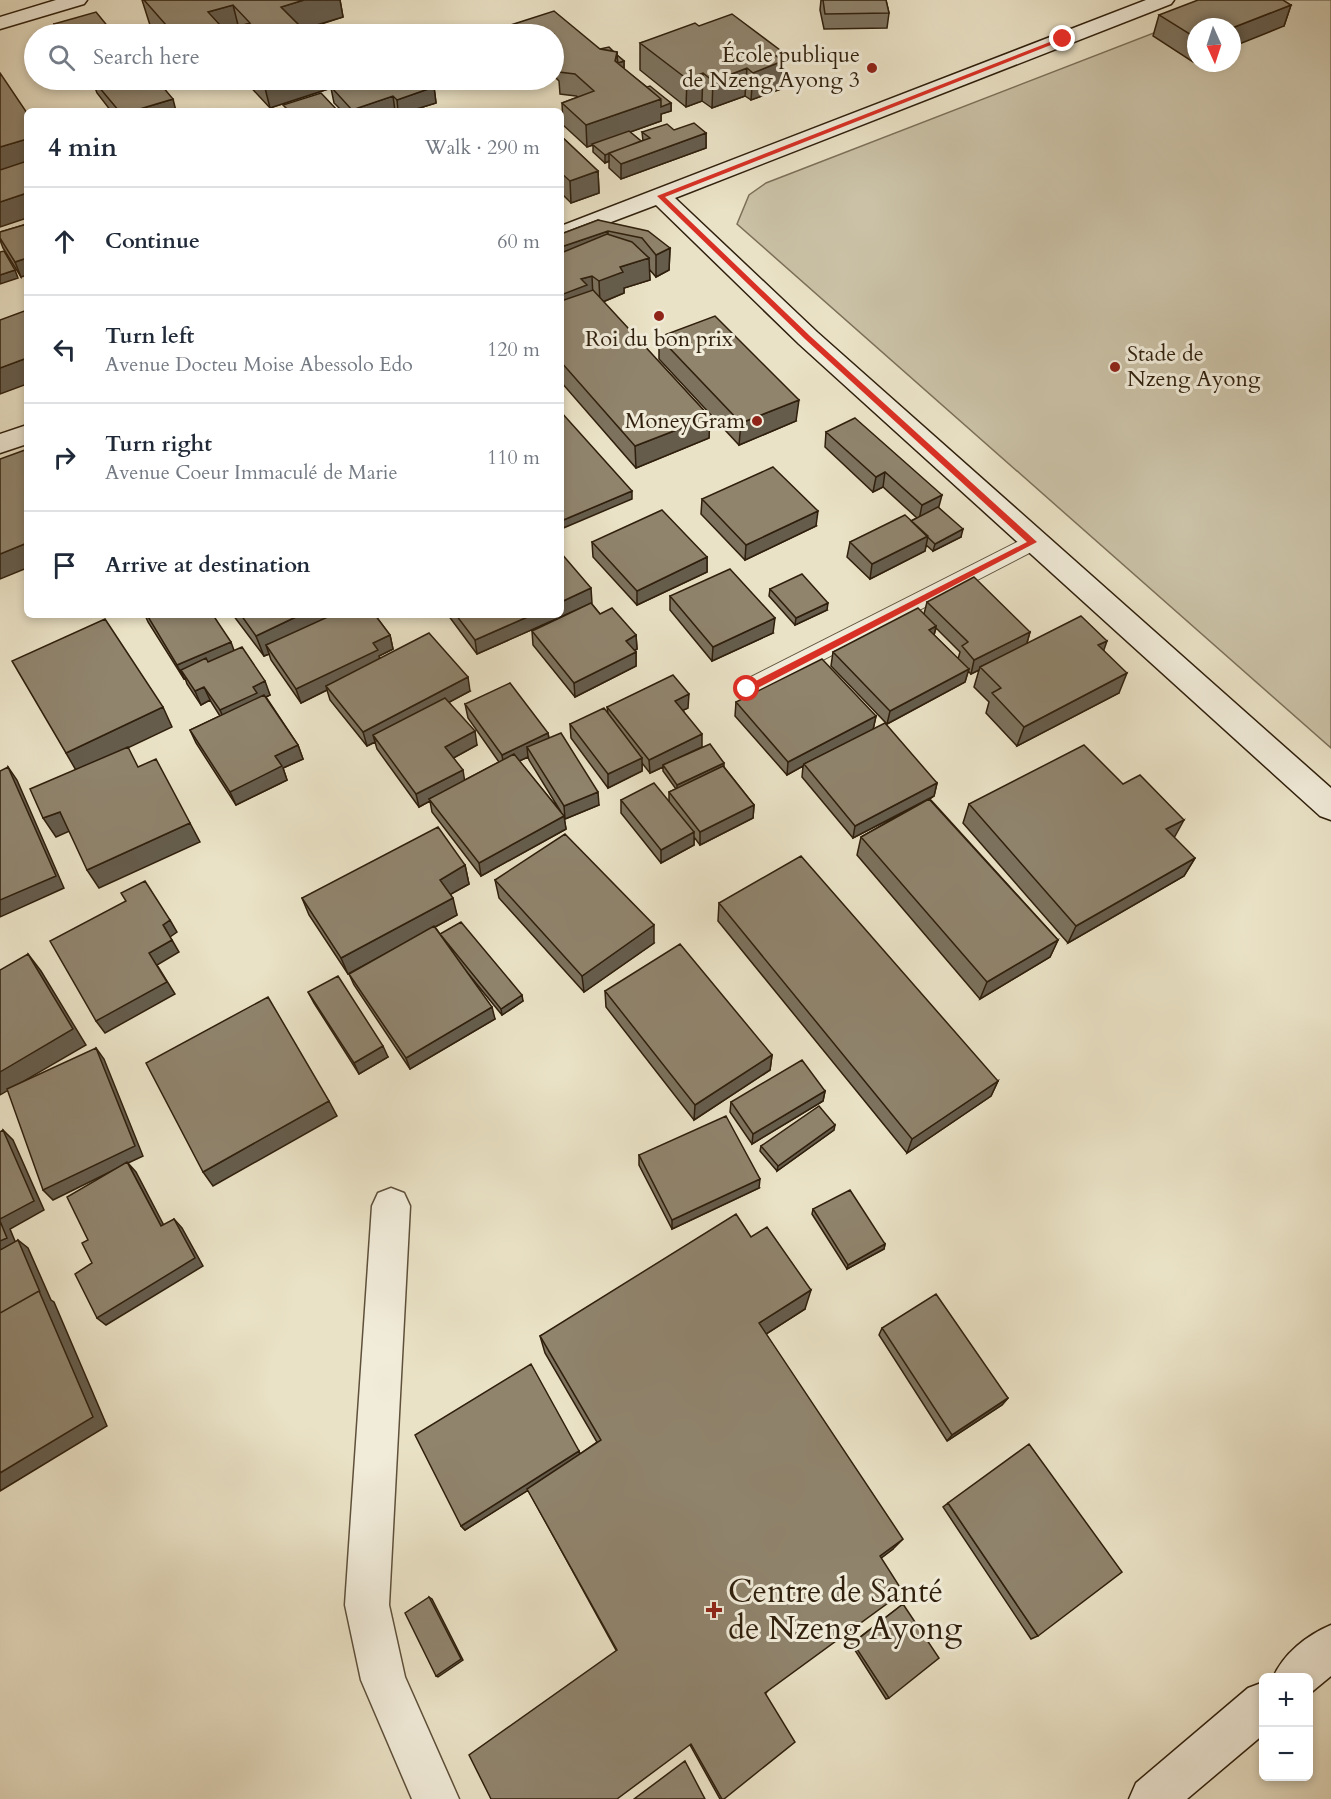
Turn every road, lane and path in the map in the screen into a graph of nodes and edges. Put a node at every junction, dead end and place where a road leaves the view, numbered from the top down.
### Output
1 (77, 0) edge
2 (1164, 0) edge
3 (0, 22) edge
4 (660, 196) junction
5 (564, 233) edge
6 (24, 435) edge
7 (0, 444) edge
8 (1033, 542) junction
9 (747, 689) dead end
10 (1331, 807) edge
11 (391, 1206) dead end
12 (1331, 1647) edge
13 (1300, 1673) edge
14 (1259, 1707) edge
15 (436, 1799) edge
16 (1152, 1799) edge

1 - 3 main road
2 - 4 main road
4 - 5 main road
4 - 8 main road
6 - 7 main road
8 - 9 lane
8 - 10 main road
11 - 15 main road
12 - 13 main road
14 - 16 main road

